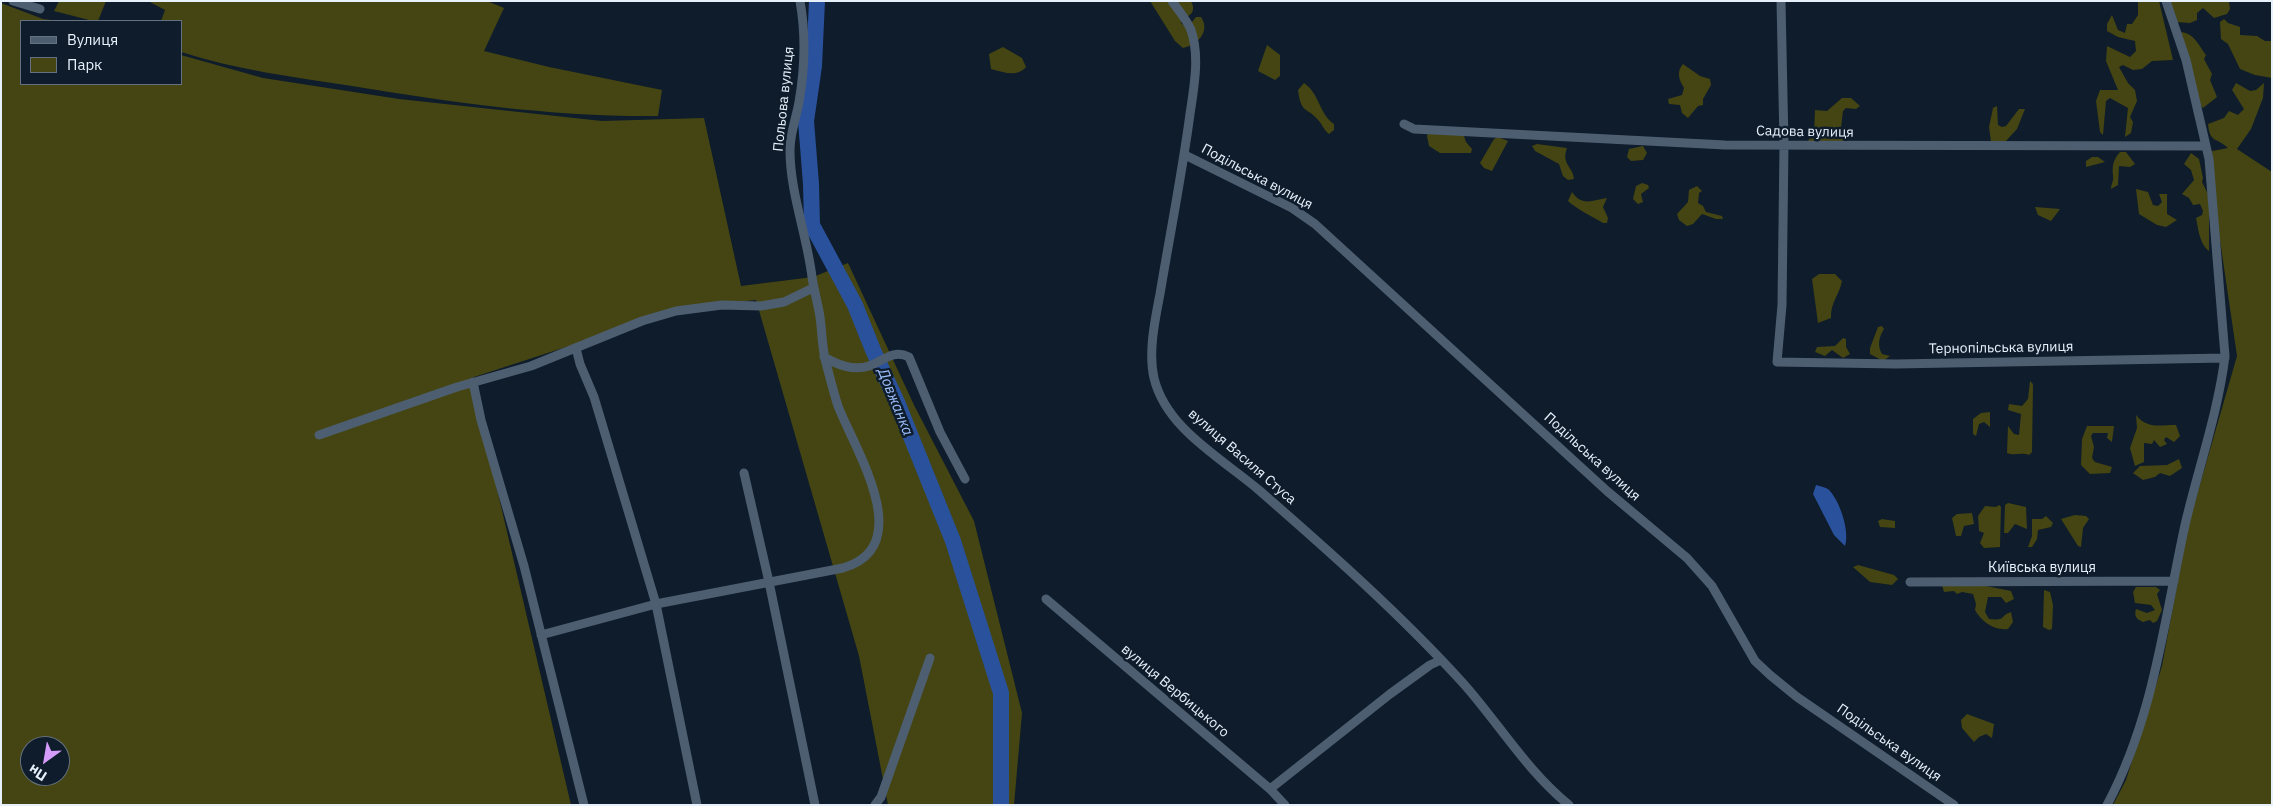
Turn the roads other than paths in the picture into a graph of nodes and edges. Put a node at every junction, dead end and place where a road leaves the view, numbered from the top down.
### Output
1 (13, 1) edge
2 (800, 1) edge
3 (1172, 1) edge
4 (1781, 1) edge
5 (2166, 1) edge
6 (40, 9) dead end
7 (1404, 124) dead end
8 (1784, 144) junction
9 (2206, 146) junction
10 (1185, 155) junction
11 (813, 288) junction
12 (576, 348) junction
13 (824, 356) junction
14 (2225, 358) junction
15 (473, 382) junction
16 (319, 434) dead end
17 (744, 473) dead end
18 (964, 479) dead end
19 (2174, 581) junction
20 (769, 582) junction
21 (1910, 582) dead end
22 (1046, 599) dead end
23 (656, 604) junction
24 (542, 635) junction
25 (930, 658) dead end
26 (1441, 660) junction
27 (1270, 789) junction
28 (584, 805) edge
29 (697, 805) edge
30 (815, 805) edge
31 (875, 805) edge
32 (1285, 805) edge
33 (1568, 805) edge
34 (1954, 805) edge
35 (2107, 805) edge

1 - 6 street
2 - 11 street, Польова вулиця
3 - 10 street, вулиця Василя Стуса
4 - 8 street
5 - 9 street
7 - 8 street, Садова вулиця
8 - 9 street, Садова вулиця
8 - 14 street, Тернопільська вулиця
9 - 14 street
10 - 26 street, вулиця Василя Стуса
10 - 34 street, Подільська вулиця
11 - 12 street
11 - 13 street, Польова вулиця
12 - 15 street
12 - 23 street
13 - 18 street
13 - 20 street, Польова вулиця
14 - 19 street
15 - 16 street
15 - 24 street
17 - 20 street
19 - 21 street, Київська вулиця
19 - 35 street
20 - 23 street, Польова вулиця
20 - 30 street
22 - 27 street, вулиця Вербицького
23 - 24 street, Польова вулиця
23 - 29 street
24 - 28 street
25 - 31 street
26 - 27 street
26 - 33 street, вулиця Василя Стуса
27 - 32 street, вулиця Вербицького

